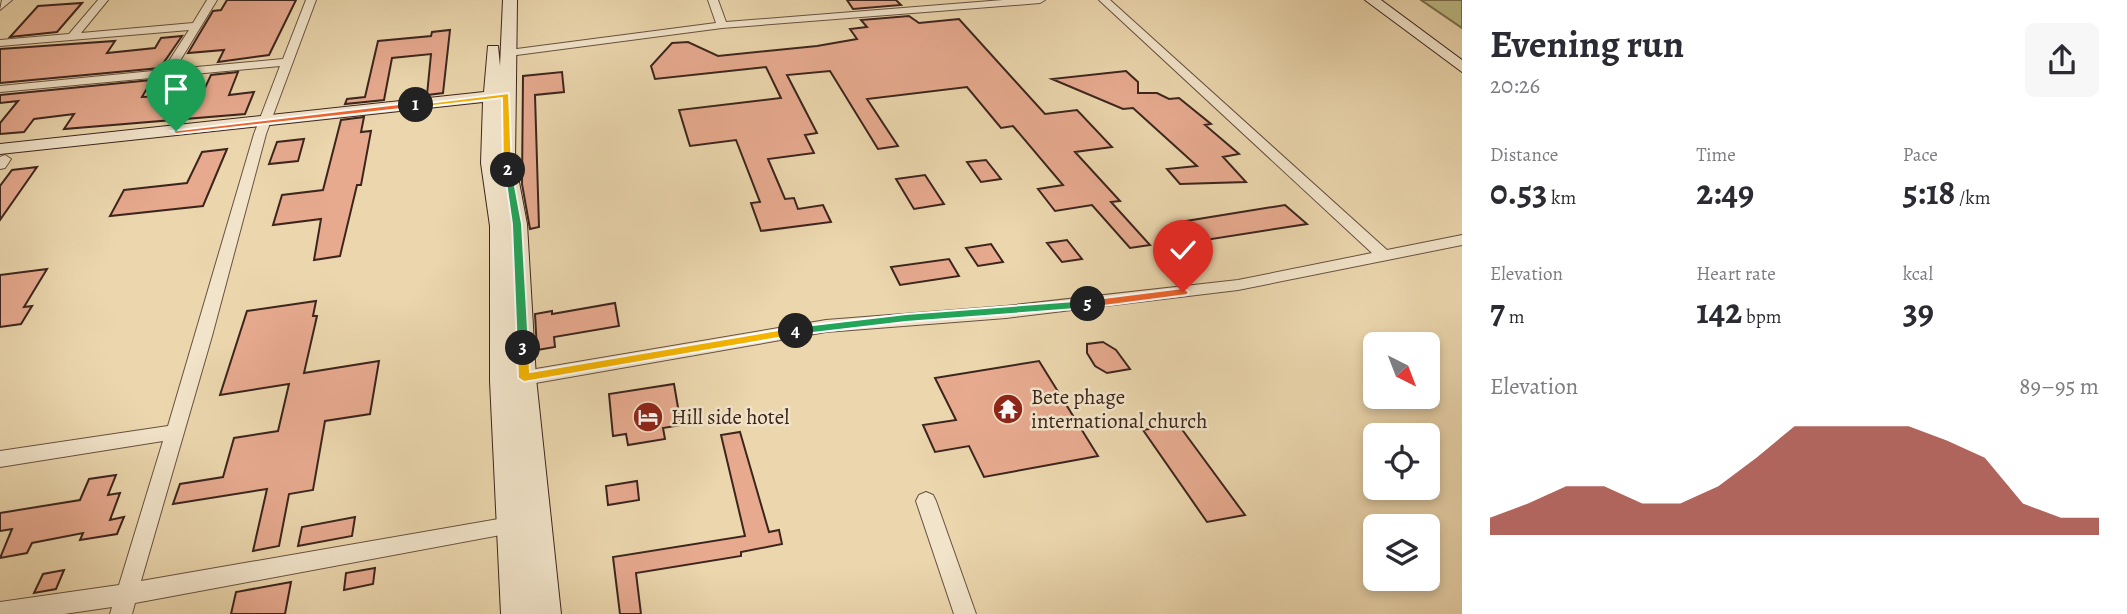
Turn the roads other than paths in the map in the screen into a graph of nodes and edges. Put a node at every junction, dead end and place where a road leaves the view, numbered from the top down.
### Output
1 (7, 0) edge
2 (103, 0) edge
3 (212, 0) edge
4 (311, 0) edge
5 (496, 0) edge
6 (510, 0) edge
7 (713, 0) edge
8 (1040, 0) edge
9 (1104, 0) edge
10 (1372, 0) edge
11 (1388, 0) edge
12 (953, 3) edge
13 (0, 7) edge
14 (722, 25) junction
15 (197, 26) junction
16 (72, 37) junction
17 (0, 43) edge
18 (509, 52) junction
19 (1462, 54) edge
20 (286, 62) junction
21 (1462, 68) edge
22 (167, 73) junction
23 (0, 89) edge
24 (498, 101) junction
25 (262, 128) junction
26 (1, 158) edge
27 (1462, 240) edge
28 (1385, 257) junction
29 (524, 378) junction
30 (176, 432) junction
31 (0, 458) edge
32 (926, 501) dead end
33 (510, 526) junction
34 (125, 604) edge
35 (0, 613) edge
36 (517, 614) edge
37 (545, 614) edge
38 (965, 614) edge

1 - 13 street
2 - 16 street
3 - 15 street
4 - 20 street
5 - 24 main road
6 - 18 main road
7 - 14 street
8 - 12 street
9 - 28 street
10 - 21 main road
11 - 19 main road
12 - 14 street
14 - 18 street
15 - 16 street
15 - 22 street
16 - 17 street
18 - 24 main road
20 - 22 street
20 - 25 street
22 - 23 street
24 - 25 main road
24 - 29 main road
24 - 33 main road
25 - 26 main road
25 - 30 street
27 - 28 street
28 - 29 street
29 - 37 main road
30 - 31 street
30 - 34 street
32 - 38 street
33 - 34 street
33 - 36 main road
34 - 35 street

